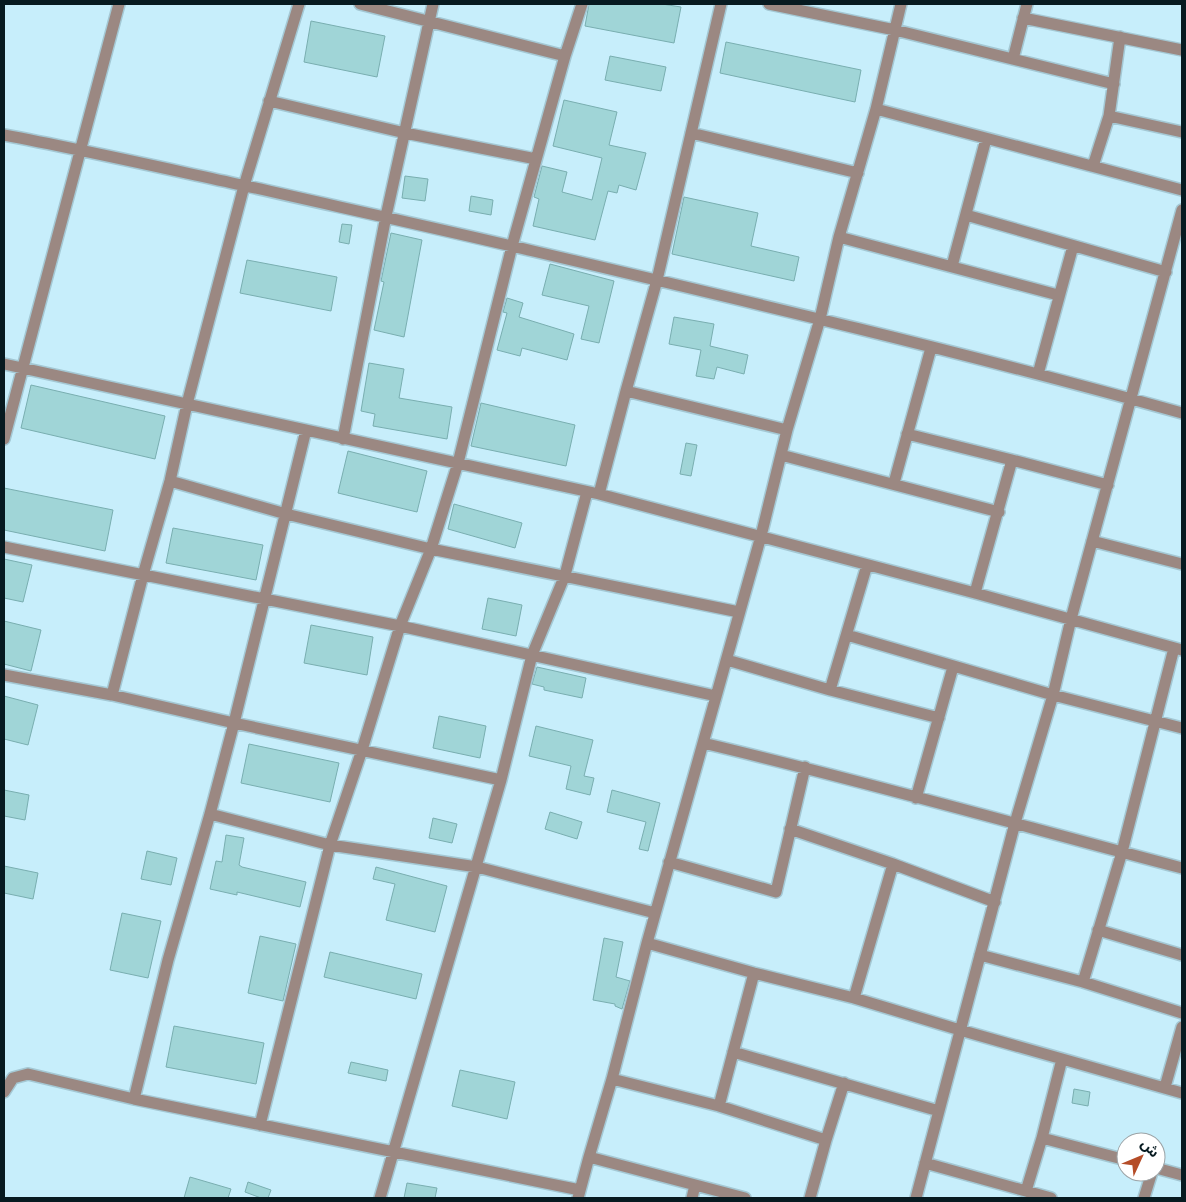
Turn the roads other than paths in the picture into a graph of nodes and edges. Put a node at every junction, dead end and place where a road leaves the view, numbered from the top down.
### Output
1 (119, 4) edge
2 (299, 4) edge
3 (360, 4) edge
4 (434, 4) edge
5 (582, 4) edge
6 (721, 4) edge
7 (769, 4) edge
8 (901, 4) edge
9 (1027, 4) edge
10 (1023, 18) junction
11 (429, 20) junction
12 (895, 30) junction
13 (1120, 37) junction
14 (1182, 50) edge
15 (565, 56) junction
16 (1013, 59) junction
17 (1114, 84) junction
18 (269, 101) junction
19 (876, 109) junction
20 (1109, 116) junction
21 (1182, 132) edge
22 (405, 133) junction
23 (691, 133) junction
24 (4, 135) edge
25 (986, 138) junction
26 (80, 149) junction
27 (536, 159) junction
28 (1093, 166) junction
29 (858, 173) junction
30 (244, 186) junction
31 (1182, 190) edge
32 (1182, 210) edge
33 (966, 215) junction
34 (386, 216) junction
35 (839, 236) junction
36 (512, 246) junction
37 (1073, 246) junction
38 (952, 266) junction
39 (1166, 272) junction
40 (657, 280) junction
41 (1058, 295) junction
42 (820, 319) junction
43 (931, 348) junction
44 (4, 364) edge
45 (23, 368) junction
46 (1038, 374) junction
47 (626, 391) junction
48 (1131, 399) junction
49 (187, 404) junction
50 (1182, 413) edge
51 (306, 430) junction
52 (787, 430) junction
53 (907, 434) junction
54 (343, 438) junction
55 (4, 439) edge
56 (781, 455) junction
57 (1012, 460) junction
58 (458, 463) junction
59 (170, 481) junction
60 (894, 483) junction
61 (1108, 485) junction
62 (587, 492) junction
63 (599, 494) junction
64 (998, 512) junction
65 (286, 514) junction
66 (761, 536) junction
67 (1092, 541) junction
68 (4, 547) edge
69 (431, 548) junction
70 (1182, 564) edge
71 (867, 566) junction
72 (143, 575) junction
73 (565, 575) junction
74 (975, 592) junction
75 (265, 599) junction
76 (739, 612) junction
77 (1071, 619) junction
78 (400, 626) junction
79 (846, 635) junction
80 (1178, 649) edge
81 (532, 655) junction
82 (727, 660) junction
83 (953, 667) junction
84 (4, 675) edge
85 (830, 690) junction
86 (112, 695) junction
87 (1053, 695) junction
88 (716, 696) junction
89 (939, 718) junction
90 (1154, 720) junction
91 (234, 723) junction
92 (1182, 728) edge
93 (703, 743) junction
94 (362, 750) junction
95 (805, 767) junction
96 (501, 780) junction
97 (916, 798) junction
98 (210, 814) junction
99 (1016, 824) junction
100 (790, 828) junction
101 (330, 845) junction
102 (1122, 852) junction
103 (669, 862) junction
104 (893, 864) junction
105 (477, 867) junction
106 (1182, 868) edge
107 (995, 902) junction
108 (655, 913) junction
109 (1098, 930) junction
110 (647, 943) junction
111 (980, 955) junction
112 (1182, 955) edge
113 (754, 973) junction
114 (1083, 982) junction
115 (854, 998) junction
116 (1182, 1013) edge
117 (1182, 1027) edge
118 (960, 1030) junction
119 (733, 1052) junction
120 (1062, 1059) junction
121 (612, 1079) junction
122 (844, 1083) junction
123 (1165, 1088) junction
124 (4, 1092) edge
125 (1182, 1093) edge
126 (134, 1099) junction
127 (719, 1106) junction
128 (939, 1112) junction
129 (260, 1125) junction
130 (1042, 1138) junction
131 (826, 1140) junction
132 (395, 1151) junction
133 (589, 1157) junction
134 (1116, 1157) edge
135 (925, 1164) junction
136 (1166, 1169) edge
137 (1181, 1171) edge
138 (1149, 1182) edge
139 (695, 1185) junction
140 (1026, 1191) junction
141 (579, 1194) edge
142 (380, 1198) edge
143 (692, 1198) edge
144 (745, 1198) edge
145 (810, 1198) edge
146 (916, 1198) edge
147 (1051, 1198) edge
148 (1144, 1198) edge

1 - 26 street
2 - 18 street
3 - 11 street
4 - 11 street
5 - 15 street
6 - 23 street
7 - 12 street
8 - 12 street
9 - 10 street
10 - 13 street
10 - 16 street
11 - 15 street
11 - 22 street
12 - 16 street
12 - 19 street
13 - 14 street
13 - 17 street
15 - 27 street
16 - 17 street
17 - 20 street
18 - 22 street
18 - 30 street
19 - 25 street
19 - 29 street
20 - 21 street
20 - 28 street
22 - 27 street
22 - 34 street
23 - 29 street
23 - 40 street
24 - 26 street
25 - 28 street
25 - 33 street
26 - 30 street
26 - 45 street
27 - 36 street
28 - 31 street
29 - 35 street
30 - 34 street
30 - 49 street
32 - 39 street
33 - 37 street
33 - 38 street
34 - 36 street
34 - 54 street
35 - 38 street
35 - 42 street
36 - 40 street
36 - 58 street
37 - 39 street
37 - 41 street
38 - 41 street
39 - 48 street
40 - 42 street
40 - 47 street
41 - 46 street
42 - 43 street
42 - 52 street
43 - 46 street
43 - 53 street
44 - 45 street
45 - 49 street
45 - 55 street
46 - 48 street
47 - 52 street
47 - 63 street
48 - 50 street
48 - 61 street
49 - 51 street
49 - 59 street
51 - 54 street
51 - 65 street
52 - 56 street
53 - 57 street
53 - 60 street
54 - 58 street
56 - 60 street
56 - 66 street
57 - 61 street
57 - 64 street
58 - 62 street
58 - 69 street
59 - 65 street
59 - 72 street
60 - 64 street
61 - 67 street
62 - 63 street
62 - 73 street
63 - 66 street
64 - 74 street
65 - 69 street
65 - 75 street
66 - 71 street
66 - 76 street
67 - 70 street
67 - 77 street
68 - 72 street
69 - 73 street
69 - 78 street
71 - 74 street
71 - 79 street
72 - 75 street
72 - 86 street
73 - 76 street
73 - 81 street
74 - 77 street
75 - 78 street
75 - 91 street
76 - 82 street
77 - 80 street
77 - 87 street
78 - 81 street
78 - 94 street
79 - 83 street
79 - 85 street
80 - 90 street
81 - 88 street
81 - 96 street
82 - 85 street
82 - 88 street
83 - 87 street
83 - 89 street
84 - 86 street
85 - 89 street
86 - 91 street
87 - 90 street
87 - 99 street
88 - 93 street
89 - 97 street
90 - 92 street
90 - 102 street
91 - 94 street
91 - 98 street
93 - 95 street
93 - 103 street
94 - 96 street
94 - 101 street
95 - 97 street
95 - 100 street
96 - 105 street
97 - 99 street
98 - 101 street
98 - 126 street
99 - 102 street
99 - 107 street
100 - 103 street
100 - 104 street
101 - 105 street
101 - 129 street
102 - 106 street
102 - 109 street
103 - 108 street
104 - 107 street
104 - 115 street
105 - 108 street
105 - 132 street
107 - 111 street
108 - 110 street
109 - 112 street
109 - 114 street
110 - 113 street
110 - 121 street
111 - 114 street
111 - 118 street
113 - 115 street
113 - 119 street
114 - 116 street
115 - 118 street
117 - 123 street
118 - 120 street
118 - 128 street
119 - 122 street
119 - 127 street
120 - 123 street
120 - 130 street
121 - 127 street
121 - 133 street
122 - 128 street
122 - 131 street
123 - 125 street
124 - 126 street
126 - 129 street
127 - 131 street
128 - 135 street
129 - 132 street
130 - 134 street
130 - 140 street
131 - 145 street
132 - 141 street
132 - 142 street
133 - 139 street
133 - 141 street
135 - 140 street
135 - 146 street
136 - 137 street
138 - 148 street
139 - 143 street
139 - 144 street
140 - 147 street

